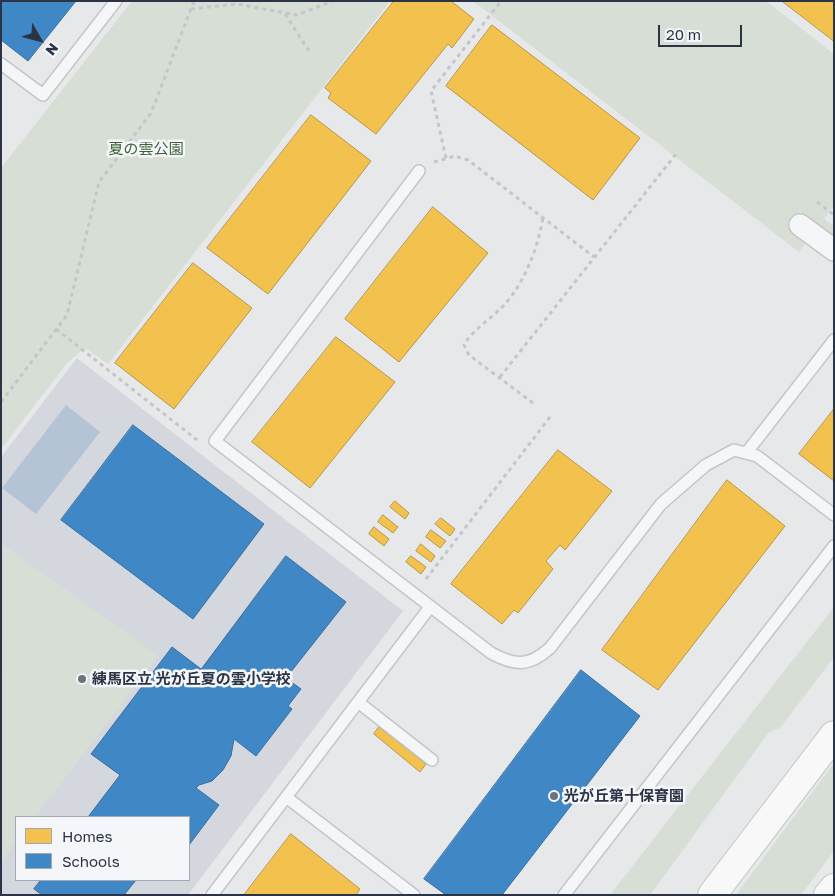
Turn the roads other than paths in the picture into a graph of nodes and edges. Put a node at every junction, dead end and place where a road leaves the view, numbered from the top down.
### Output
1 (116, 1) edge
2 (1, 64) edge
3 (419, 171) road end
4 (800, 225) dead end
5 (834, 250) edge
6 (834, 340) edge
7 (747, 452) junction
8 (834, 516) edge
9 (834, 546) edge
10 (430, 606) junction
11 (358, 702) junction
12 (834, 735) edge
13 (432, 760) dead end
14 (286, 797) junction
15 (834, 888) edge
16 (212, 895) edge
17 (414, 895) edge
18 (564, 895) edge
19 (712, 895) edge
20 (828, 895) edge

1 - 2 lane
3 - 10 lane
4 - 5 street
6 - 7 lane
7 - 8 lane
7 - 10 lane
9 - 18 lane
10 - 11 lane
11 - 13 lane
11 - 14 lane
12 - 19 main road
14 - 16 lane
14 - 17 lane
15 - 20 main road

